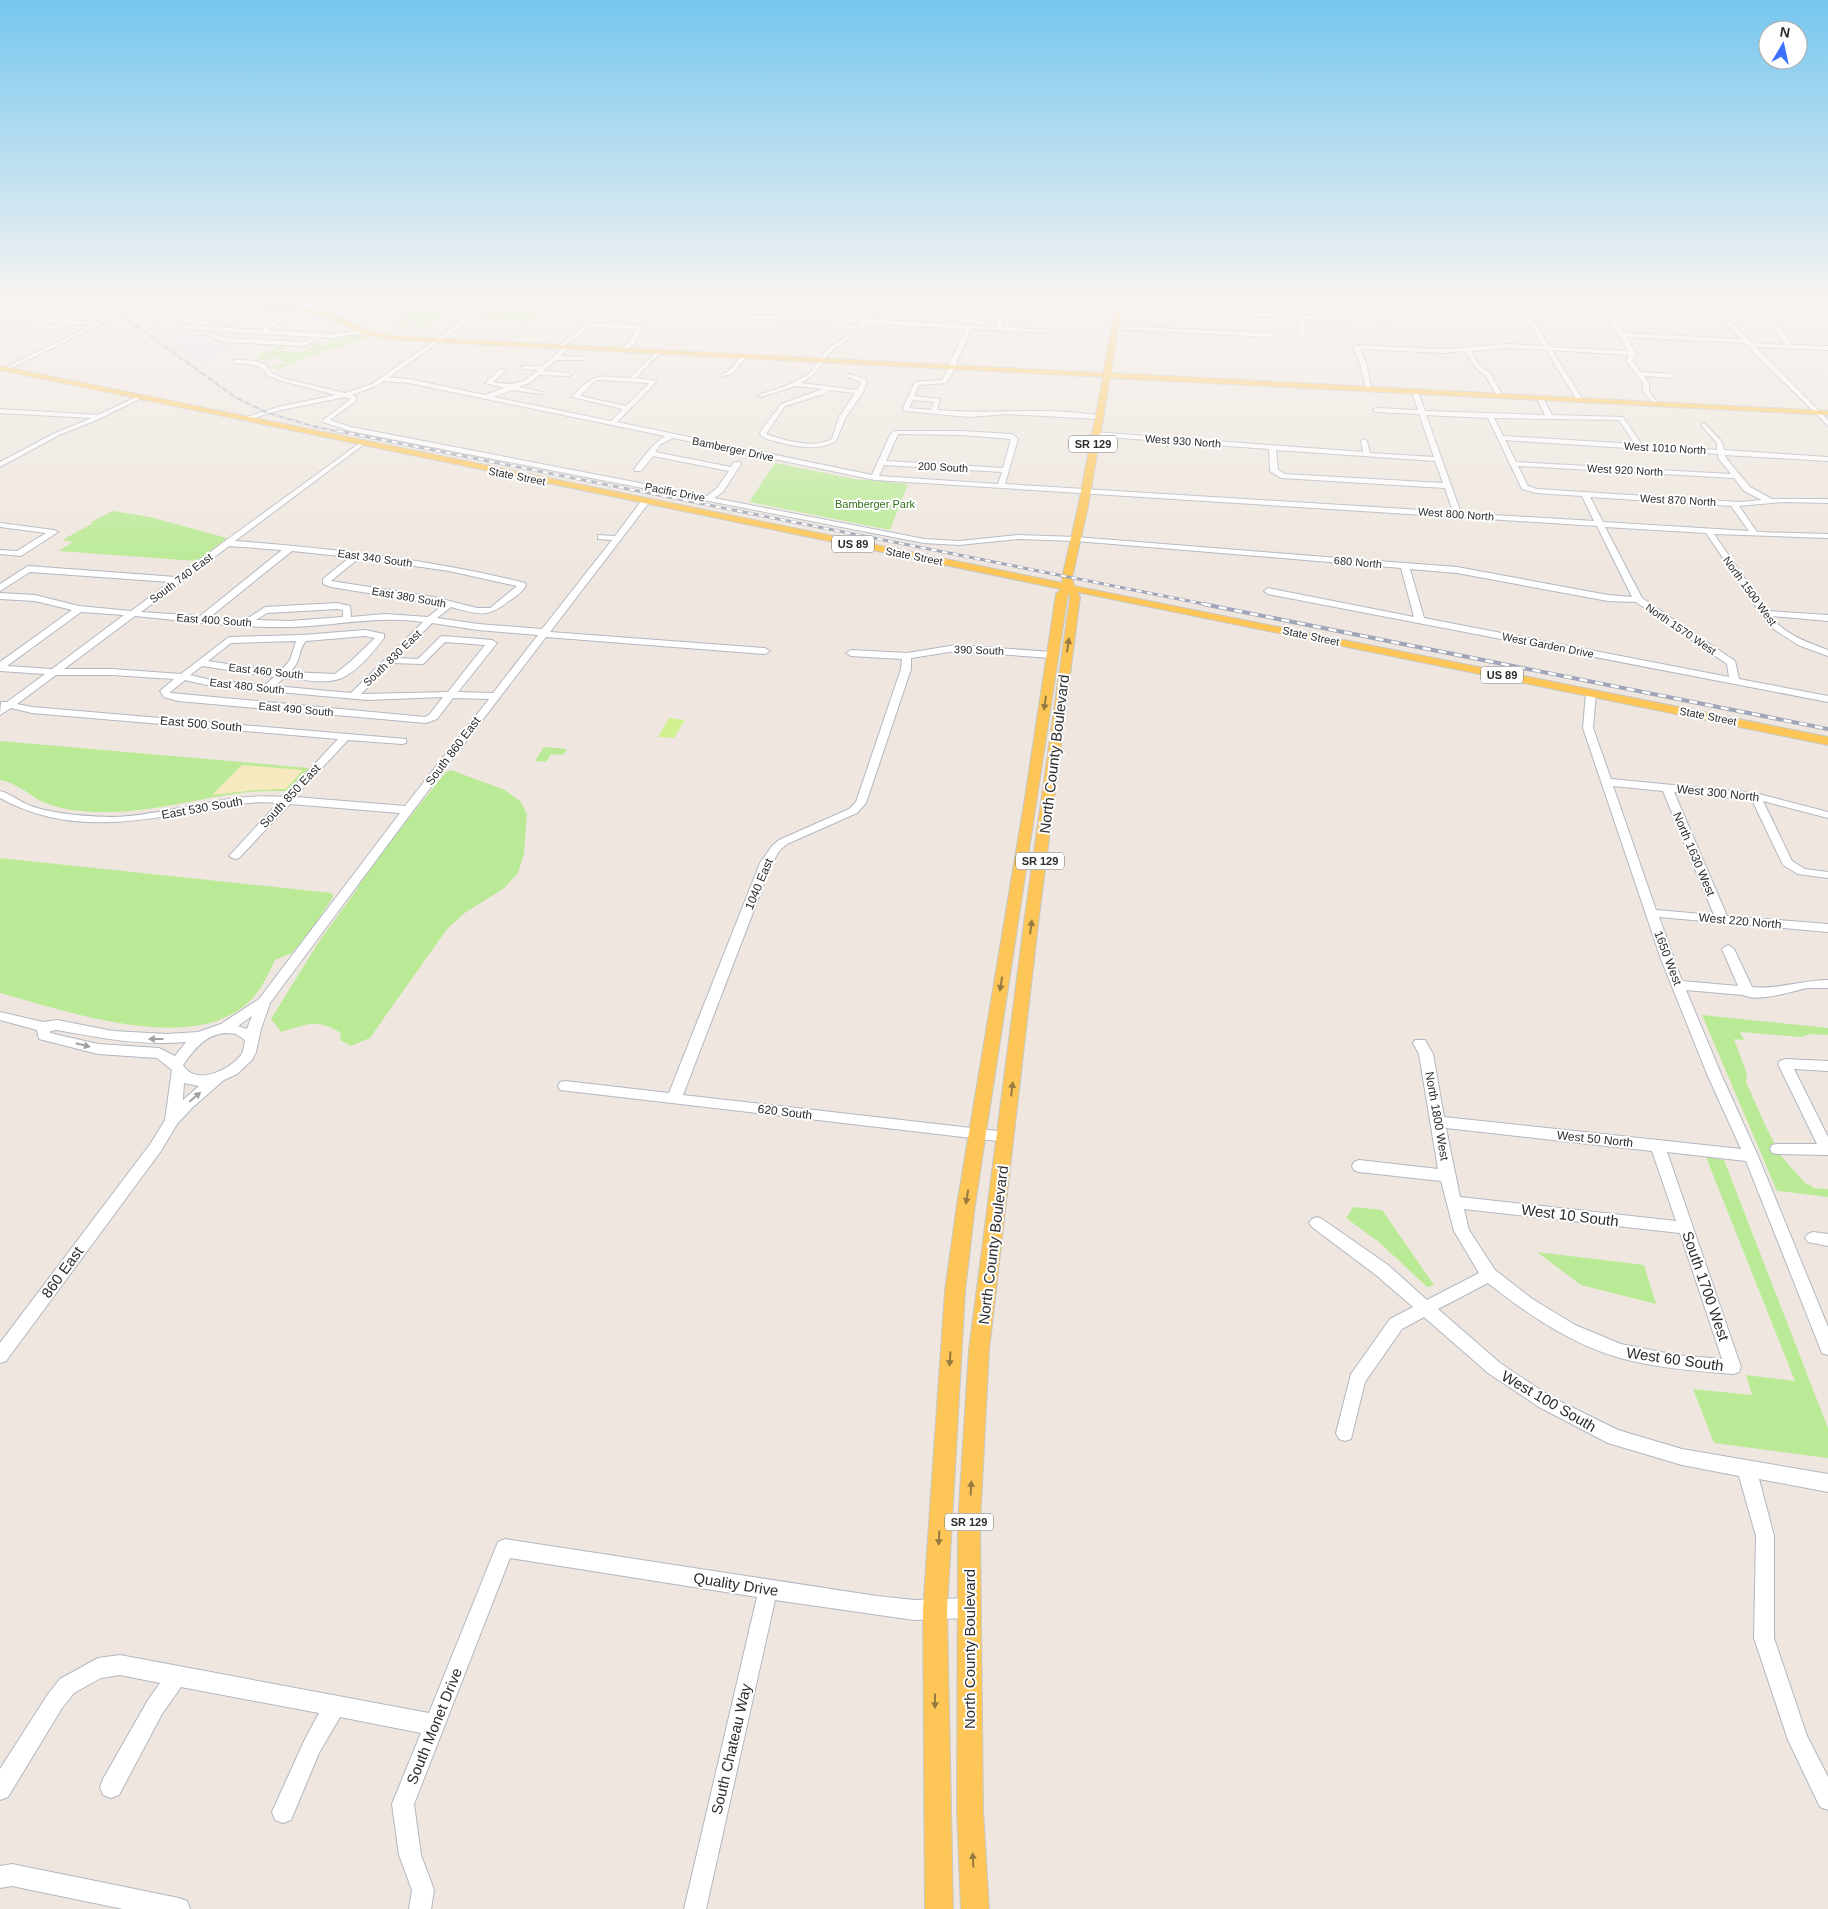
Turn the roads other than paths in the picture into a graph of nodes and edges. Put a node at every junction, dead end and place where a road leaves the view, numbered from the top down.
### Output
1 (79, 385) edge
2 (307, 385) edge
3 (373, 385) edge
4 (427, 385) edge
5 (498, 385) edge
6 (518, 385) edge
7 (588, 385) edge
8 (650, 385) edge
9 (790, 385) edge
10 (806, 385) edge
11 (863, 385) edge
12 (916, 385) edge
13 (1103, 385) edge
14 (1285, 385) edge
15 (1367, 385) edge
16 (1494, 385) edge
17 (1571, 385) edge
18 (1646, 385) edge
19 (1789, 385) edge
20 (511, 388) junction
21 (826, 389) junction
22 (1368, 389) junction
23 (860, 392) junction
24 (1414, 392) junction
25 (540, 394) dead end
26 (345, 395) junction
27 (761, 395) dead end
28 (1500, 396) junction
29 (140, 397) junction
30 (486, 398) junction
31 (910, 398) junction
32 (1540, 398) junction
33 (1580, 400) junction
34 (1656, 404) junction
35 (628, 408) junction
36 (1376, 410) dead end
37 (0, 411) edge
38 (933, 413) junction
39 (1423, 413) junction
40 (1817, 413) junction
41 (1828, 413) edge
42 (1490, 416) junction
43 (1549, 416) junction
44 (100, 417) junction
45 (1098, 417) junction
46 (243, 420) junction
47 (614, 423) junction
48 (1828, 424) edge
49 (1704, 425) dead end
50 (1094, 434) junction
51 (671, 436) junction
52 (1501, 438) junction
53 (1364, 441) dead end
54 (361, 444) junction
55 (796, 446) junction
56 (1640, 447) junction
57 (1272, 448) junction
58 (1720, 451) junction
59 (650, 453) junction
60 (1367, 455) junction
61 (775, 458) junction
62 (1440, 459) junction
63 (1828, 460) edge
64 (881, 463) junction
65 (1514, 464) junction
66 (0, 465) edge
67 (638, 469) dead end
68 (1006, 470) junction
69 (1736, 476) junction
70 (875, 478) junction
71 (1001, 486) junction
72 (1449, 486) junction
73 (1085, 491) junction
74 (1585, 495) junction
75 (708, 499) junction
76 (1828, 501) edge
77 (645, 502) junction
78 (1770, 502) junction
79 (1733, 504) junction
80 (1458, 515) junction
81 (1598, 524) junction
82 (0, 525) edge
83 (1708, 531) junction
84 (1755, 534) junction
85 (1828, 536) edge
86 (601, 537) dead end
87 (616, 538) junction
88 (1076, 539) junction
89 (228, 543) junction
90 (290, 548) junction
91 (0, 552) edge
92 (357, 555) junction
93 (1405, 566) junction
94 (178, 580) junction
95 (1069, 587) junction
96 (0, 588) edge
97 (1268, 591) dead end
98 (0, 596) edge
99 (1638, 600) junction
100 (450, 604) junction
101 (79, 609) junction
102 (492, 610) joint
103 (1764, 613) junction
104 (133, 614) junction
105 (1828, 618) edge
106 (347, 619) junction
107 (201, 620) junction
108 (430, 620) junction
109 (1420, 621) junction
110 (246, 623) junction
111 (543, 633) junction
112 (303, 638) junction
113 (765, 651) dead end
114 (851, 653) dead end
115 (1828, 653) edge
116 (1052, 655) junction
117 (907, 656) junction
118 (390, 660) junction
119 (202, 663) junction
120 (0, 667) edge
121 (54, 672) junction
122 (281, 674) junction
123 (185, 677) junction
124 (1734, 681) junction
125 (267, 688) junction
126 (1591, 693) junction
127 (451, 694) junction
128 (354, 695) junction
129 (495, 696) junction
130 (1828, 700) edge
131 (4, 704) edge
132 (0, 712) edge
133 (346, 736) junction
134 (1828, 740) edge
135 (402, 741) dead end
136 (1607, 782) junction
137 (1667, 788) junction
138 (0, 794) edge
139 (1755, 796) junction
140 (287, 799) junction
141 (408, 810) junction
142 (1828, 815) edge
143 (235, 856) dead end
144 (1828, 875) edge
145 (1652, 913) junction
146 (1722, 919) junction
147 (1828, 928) edge
148 (1728, 949) dead end
149 (1828, 984) edge
150 (1679, 985) junction
151 (1748, 993) junction
152 (264, 1002) junction
153 (0, 1016) edge
154 (43, 1027) junction
155 (225, 1028) junction
156 (200, 1036) junction
157 (252, 1038) junction
158 (1420, 1043) dead end
159 (1828, 1066) edge
160 (177, 1068) junction
161 (219, 1077) junction
162 (565, 1086) dead end
163 (674, 1099) junction
164 (172, 1120) junction
165 (1439, 1122) junction
166 (1006, 1137) junction
167 (976, 1141) junction
168 (1658, 1146) junction
169 (1777, 1149) dead end
170 (1828, 1150) edge
171 (1751, 1156) junction
172 (1359, 1166) dead end
173 (1451, 1189) junction
174 (1317, 1223) dead end
175 (1686, 1228) junction
176 (1489, 1275) junction
177 (1425, 1309) junction
178 (6, 1340) edge
179 (1828, 1348) edge
180 (0, 1356) edge
181 (1733, 1367) joint
182 (1345, 1433) dead end
183 (1747, 1470) junction
184 (1828, 1483) edge
185 (505, 1548) joint
186 (768, 1589) junction
187 (968, 1608) junction
188 (935, 1610) junction
189 (177, 1676) junction
190 (335, 1706) junction
191 (435, 1725) junction
192 (111, 1786) dead end
193 (0, 1789) edge
194 (1828, 1799) edge
195 (283, 1812) dead end
196 (0, 1876) edge
197 (179, 1909) edge
198 (420, 1909) edge
199 (695, 1909) edge
200 (938, 1909) edge
201 (975, 1909) edge

1 - 29 main road, State Street / US 89
2 - 26 street
3 - 26 street
4 - 30 street, Bamberger Drive
5 - 20 street
6 - 20 street
7 - 35 street
8 - 35 street
9 - 27 street
10 - 21 street
11 - 23 street
12 - 31 street
13 - 45 main road, North County Boulevard / SR 129
14 - 22 main road
15 - 22 street
16 - 28 street
17 - 33 street
18 - 34 street
19 - 40 street
20 - 25 street
20 - 30 street
21 - 23 street
21 - 55 street
22 - 24 main road
23 - 55 street
24 - 28 main road
24 - 39 street
26 - 46 street
26 - 75 street, Pacific Drive
28 - 32 main road
29 - 44 street
29 - 46 main road, State Street / US 89
30 - 47 street, Bamberger Drive
31 - 38 street
31 - 38 street
32 - 33 main road
32 - 43 street
33 - 34 main road
34 - 40 main road
35 - 47 street
36 - 39 street
37 - 44 street
38 - 45 street
39 - 42 street
39 - 62 street
40 - 41 main road
40 - 48 street
42 - 43 street
42 - 52 street
43 - 56 street
44 - 66 street
45 - 50 main road, North County Boulevard / SR 129
46 - 54 main road, State Street / US 89
47 - 51 street, Bamberger Drive
49 - 58 street
50 - 57 street, West 930 North
50 - 73 main road, North County Boulevard / SR 129
51 - 59 street
51 - 61 street, Bamberger Drive
52 - 56 street, West 1010 North
52 - 65 street
53 - 60 street
54 - 77 main road, State Street / US 89
54 - 89 street, South 740 East
55 - 61 street
56 - 58 street, West 1010 North
57 - 60 street
57 - 72 street
58 - 63 street, West 1010 North
58 - 69 street
59 - 67 street
59 - 75 street
60 - 62 street
61 - 70 street, Bamberger Drive
62 - 72 street
64 - 68 street, 200 South
64 - 68 street
64 - 70 street
65 - 69 street, West 920 North
65 - 74 street, West 870 North
68 - 71 street
69 - 78 street
70 - 71 street, Bamberger Drive
71 - 73 street, Bamberger Drive
72 - 80 street
73 - 80 street, West 800 North
73 - 88 main road, North County Boulevard / SR 129
74 - 79 street, West 870 North
74 - 81 street, North 1570 West
75 - 88 street, Pacific Drive
76 - 78 street, West 870 North
77 - 87 street, South 860 East
77 - 95 main road, State Street / US 89
78 - 79 street, West 870 North
79 - 84 street
80 - 81 street, West 800 North
81 - 83 street, West 800 North
81 - 99 street, North 1570 West
82 - 91 street
83 - 84 street, West 800 North
83 - 103 street, North 1500 West
84 - 85 street, West 800 North
86 - 87 street
87 - 111 street, South 860 East
88 - 93 street, 680 North
88 - 95 main road, North County Boulevard / SR 129
89 - 90 street, East 340 South
89 - 94 street, South 740 East
90 - 92 street, East 340 South
90 - 107 street
92 - 100 street, East 380 South
92 - 102 street, East 340 South
93 - 99 street, 680 North
93 - 109 street
94 - 96 street
94 - 104 street, South 740 East
95 - 116 main road, North County Boulevard / SR 129
95 - 126 main road, State Street / US 89
166 -> 95 main road, North County Boulevard / SR 129
97 - 109 street, West Garden Drive
98 - 101 street, East 400 South
99 - 124 street, North 1570 West
100 - 102 street, East 380 South
100 - 108 street, South 830 East
101 - 104 street, East 400 South
101 - 120 street
103 - 105 street
103 - 115 street, North 1500 West
104 - 107 street, East 400 South
104 - 121 street, South 740 East
106 - 108 street, East 400 South
106 - 110 street, East 400 South
106 - 110 street
107 - 110 street, East 400 South
108 - 111 street, East 400 South
108 - 118 street, South 830 East
109 - 124 street, West Garden Drive
111 - 113 street, East 400 South
111 - 129 street, South 860 East
112 - 119 street
112 - 122 street
112 - 122 street, East 460 South
114 - 117 street, 390 South
116 - 117 street, 390 South
116 -> 167 main road, North County Boulevard / SR 129
117 - 163 street, 1040 East
118 - 127 street
118 - 128 street, South 830 East
119 - 122 street, East 460 South
119 - 123 street
120 - 121 street, East 480 South
121 - 123 street, East 480 South
121 - 131 street, South 740 East
122 - 125 street
123 - 125 street, East 480 South
123 - 127 street, East 490 South
124 - 130 street, West Garden Drive
125 - 128 street, East 480 South
126 - 134 main road, State Street / US 89
126 - 136 street, 1650 West
127 - 128 street, East 480 South
127 - 129 street, East 480 South
129 - 141 street, South 860 East
131 - 132 street, South 740 East
131 - 133 street, East 500 South
133 - 135 street, East 500 South
133 - 140 street, South 850 East
136 - 137 street, West 300 North
136 - 145 street, 1650 West
137 - 139 street, West 300 North
137 - 146 street, North 1630 West
138 - 140 street, East 530 South
139 - 142 street, West 300 North
139 - 144 street
140 - 141 street, East 530 South
140 - 143 street, South 850 East
141 - 152 street, South 860 East
145 - 146 street, West 220 North
145 - 150 street, 1650 West
146 - 147 street, West 220 North
148 - 151 street
149 - 151 street
150 - 151 street
150 - 171 street, 1650 West
152 - 155 street, South 860 East
152 - 157 street, South 860 East
153 - 154 street
156 -> 154 street, South 860 East
154 -> 160 street
155 - 156 street, South 860 East
155 - 157 street
156 - 160 street
157 - 161 street, South 860 East
158 - 165 street, North 1800 West
159 - 170 street
160 - 161 street
160 - 164 street
164 -> 161 street
162 - 163 street, 620 South
163 - 167 street, 620 South
164 - 178 street, 860 East
165 - 168 street, West 50 North
165 - 173 street, North 1800 West
166 - 167 street, 620 South
187 -> 166 main road, North County Boulevard / SR 129
167 -> 188 main road, North County Boulevard / SR 129
168 - 171 street, West 50 North
168 - 175 street, South 1700 West
169 - 170 street
171 - 179 street, 1650 West
172 - 173 street, West 10 South
173 - 175 street, West 10 South
173 - 176 street, North 1800 West
174 - 177 street, West 100 South
175 - 181 street, South 1700 West
176 - 177 street
176 - 181 street, West 60 South
177 - 182 street
177 - 183 street, West 100 South
178 - 180 street, 860 East
183 - 184 street, West 100 South
183 - 194 street
185 - 186 street, Quality Drive
185 - 191 street, South Monet Drive
186 - 188 street, Quality Drive
186 - 199 street, South Chateau Way
187 - 188 street, Quality Drive
201 -> 187 main road, North County Boulevard / SR 129
188 -> 200 main road, North County Boulevard / SR 129
189 - 190 street
189 - 192 street
189 - 193 street
190 - 191 street
190 - 195 street
191 - 198 street, South Monet Drive
196 - 197 street

